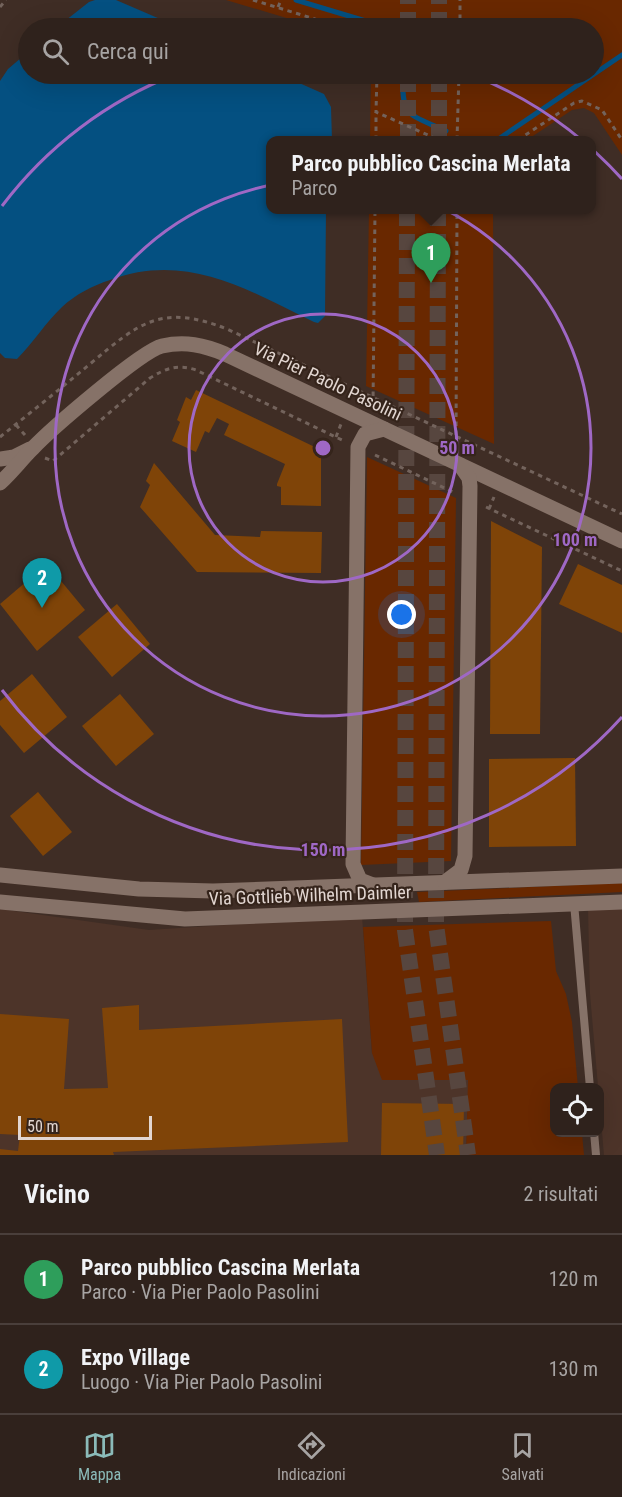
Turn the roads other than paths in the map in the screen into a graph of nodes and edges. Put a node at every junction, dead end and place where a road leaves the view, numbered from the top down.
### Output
1 (384, 429) junction
2 (37, 451) junction
3 (0, 459) edge
4 (460, 465) junction
5 (0, 483) edge
6 (622, 541) edge
7 (0, 875) edge
8 (622, 876) edge
9 (445, 882) junction
10 (374, 885) junction
11 (0, 902) edge
12 (622, 902) edge
13 (574, 903) junction
14 (590, 1083) edge
15 (594, 1137) edge
16 (596, 1155) edge

1 - 2 street, Via Pier Paolo Pasolini
1 - 4 street, Via Pier Paolo Pasolini
1 - 10 street
2 - 3 street, Via Pier Paolo Pasolini
2 - 5 street, Via Pier Paolo Pasolini
4 - 6 street, Via Pier Paolo Pasolini
4 - 9 street
7 - 10 street, Via Gottlieb Wilhelm Daimler
8 - 9 street, Via Gottlieb Wilhelm Daimler
9 - 10 street, Via Gottlieb Wilhelm Daimler
11 - 13 street, Via Gottlieb Wilhelm Daimler
12 - 13 street, Via Gottlieb Wilhelm Daimler
13 - 14 lane
15 - 16 lane

